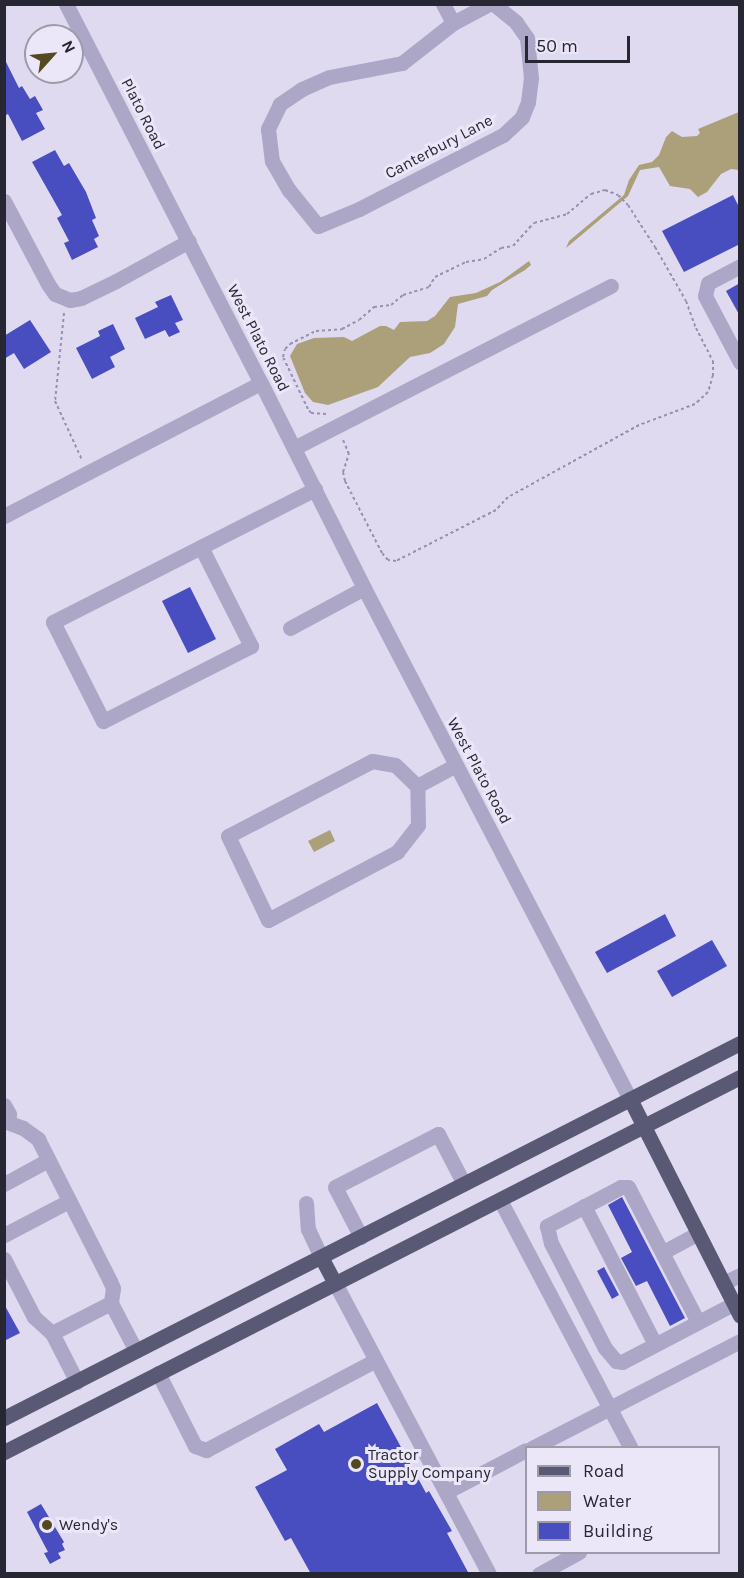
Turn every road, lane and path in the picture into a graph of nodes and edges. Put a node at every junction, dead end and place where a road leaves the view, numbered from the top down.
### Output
1 (66, 4) edge
2 (442, 4) edge
3 (489, 4) edge
4 (494, 4) edge
5 (453, 22) junction
6 (4, 201) edge
7 (189, 241) junction
8 (740, 266) edge
9 (611, 286) dead end
10 (65, 298) junction
11 (740, 362) edge
12 (261, 383) junction
13 (331, 418) dead end
14 (340, 434) dead end
15 (294, 447) junction
16 (88, 472) junction
17 (315, 489) junction
18 (4, 516) edge
19 (201, 548) junction
20 (364, 588) junction
21 (290, 628) dead end
22 (456, 765) junction
23 (417, 786) junction
24 (740, 1043) edge
25 (740, 1077) edge
26 (630, 1099) junction
27 (4, 1105) edge
28 (9, 1126) edge
29 (644, 1126) junction
30 (48, 1160) junction
31 (4, 1184) edge
32 (464, 1184) junction
33 (500, 1200) junction
34 (69, 1201) junction
35 (306, 1203) dead end
36 (584, 1206) junction
37 (698, 1233) junction
38 (4, 1235) edge
39 (361, 1237) junction
40 (551, 1243) junction
41 (663, 1252) junction
42 (529, 1255) junction
43 (321, 1257) junction
44 (4, 1259) edge
45 (740, 1275) edge
46 (335, 1283) junction
47 (723, 1283) junction
48 (111, 1303) junction
49 (736, 1310) edge
50 (698, 1322) junction
51 (52, 1333) junction
52 (740, 1341) edge
53 (655, 1344) junction
54 (605, 1348) junction
55 (136, 1351) junction
56 (584, 1359) junction
57 (376, 1360) junction
58 (158, 1374) junction
59 (77, 1382) junction
60 (610, 1407) junction
61 (4, 1419) edge
62 (536, 1446) edge
63 (630, 1446) edge
64 (525, 1451) edge
65 (4, 1452) edge
66 (446, 1492) junction
67 (575, 1554) edge
68 (489, 1574) edge
69 (539, 1574) edge

1 - 7 street, Plato Road
2 - 5 street
3 - 5 street
4 - 5 street, Canterbury Lane
6 - 10 street
7 - 10 street
7 - 12 street, West Plato Road
8 - 11 street
9 - 15 street
10 - 16 path
12 - 15 street, West Plato Road
12 - 16 street
13 - 14 path
15 - 17 street, West Plato Road
16 - 18 street
17 - 19 street
17 - 20 street, West Plato Road
19 - 19 street
20 - 21 street
20 - 22 street, West Plato Road
22 - 23 street
22 - 26 street, West Plato Road
23 - 23 street
24 - 26 main road
25 - 29 main road
26 - 29 main road, West Plato Road
26 - 32 main road
27 - 28 street
28 - 30 street
29 - 33 main road
29 - 37 main road, West Plato Road
30 - 31 street
30 - 34 street
32 - 39 main road
32 - 39 street
33 - 42 street
33 - 46 main road
34 - 38 street
34 - 48 street
35 - 43 street
36 - 40 street
36 - 41 street
36 - 53 street
37 - 41 street
37 - 47 main road, West Plato Road
39 - 43 main road
40 - 42 street
40 - 54 street
41 - 50 street
42 - 56 street
43 - 46 main road
43 - 55 main road
44 - 51 street
45 - 47 street
46 - 57 street
46 - 58 main road
47 - 49 main road, West Plato Road
48 - 51 street
48 - 55 street
49 - 50 street
50 - 53 street
51 - 59 street
52 - 60 street
53 - 54 street
54 - 56 street
55 - 59 main road
56 - 60 street
57 - 58 street
57 - 66 street
58 - 65 main road
59 - 61 main road
60 - 62 street
60 - 63 street
64 - 66 street
66 - 68 street
67 - 69 street

